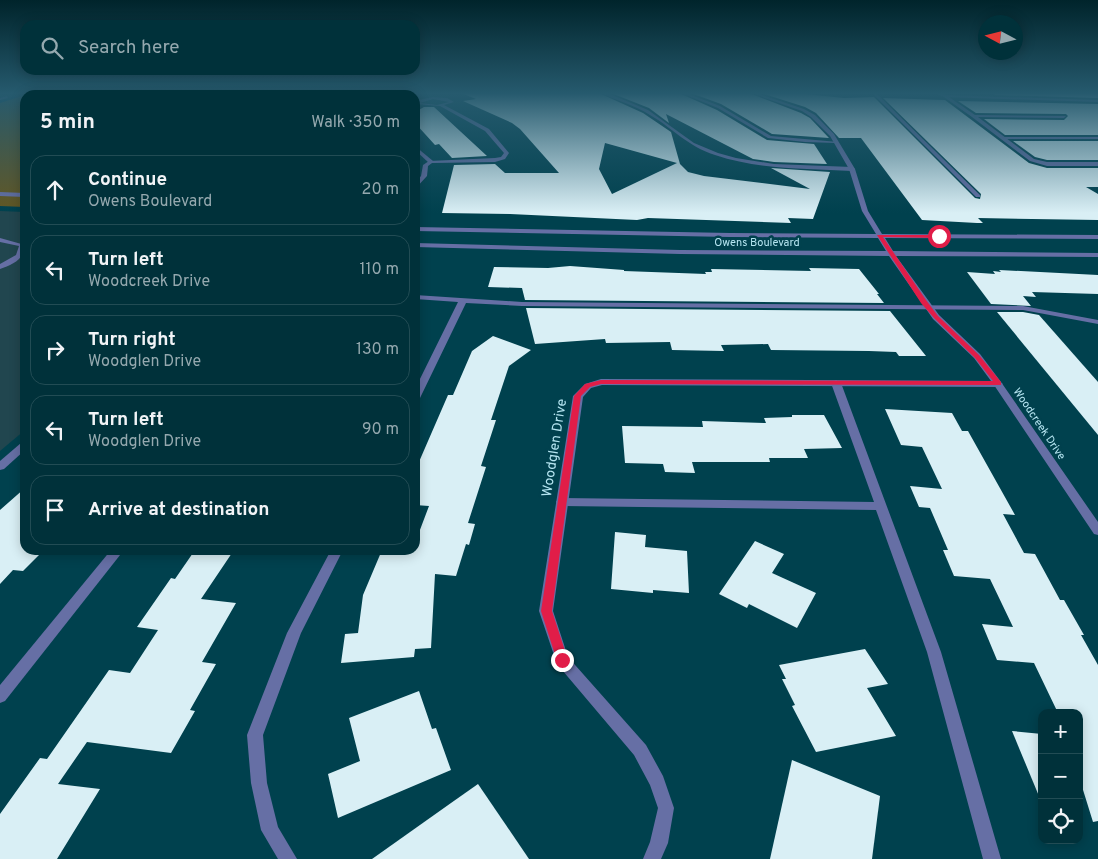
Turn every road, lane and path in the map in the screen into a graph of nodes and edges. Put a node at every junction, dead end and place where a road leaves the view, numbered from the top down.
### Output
1 (490, 133) edge
2 (678, 133) edge
3 (763, 133) edge
4 (830, 133) edge
5 (914, 133) edge
6 (997, 133) edge
7 (1003, 138) junction
8 (1098, 138) edge
9 (836, 142) junction
10 (420, 151) edge
11 (431, 162) junction
12 (1098, 164) edge
13 (852, 169) junction
14 (420, 181) edge
15 (0, 194) edge
16 (20, 195) edge
17 (978, 196) dead end
18 (420, 229) edge
19 (879, 236) junction
20 (1098, 237) edge
21 (0, 240) edge
22 (20, 244) edge
23 (420, 245) edge
24 (890, 254) junction
25 (1098, 255) edge
26 (20, 256) edge
27 (0, 267) edge
28 (420, 297) edge
29 (463, 300) junction
30 (929, 308) junction
31 (1098, 322) edge
32 (836, 383) junction
33 (998, 384) junction
34 (420, 388) edge
35 (20, 449) edge
36 (0, 467) edge
37 (562, 502) junction
38 (880, 506) junction
39 (1098, 531) edge
40 (114, 555) edge
41 (334, 555) edge
42 (0, 696) edge
43 (285, 858) edge
44 (652, 859) edge
45 (992, 859) edge

1 - 11 street
2 - 13 street
3 - 9 street
4 - 9 street, Woodcreek Drive
5 - 17 street
6 - 7 street
7 - 8 street
7 - 12 street
9 - 13 street, Woodcreek Drive
10 - 11 street
11 - 14 street
13 - 19 street, Woodcreek Drive
15 - 16 street
18 - 19 street, Owens Boulevard
19 - 20 street, Owens Boulevard
19 - 24 street, Woodcreek Drive
21 - 22 street
23 - 24 street, Owens Boulevard
24 - 25 street, Owens Boulevard
24 - 30 street, Woodcreek Drive
26 - 27 street
28 - 29 street
29 - 30 street
29 - 34 street
30 - 31 street
30 - 33 street, Woodcreek Drive
32 - 33 street, Woodglen Drive
32 - 37 street, Woodglen Drive
32 - 38 street
33 - 39 street, Woodcreek Drive
35 - 36 street
37 - 38 street
37 - 44 street, Woodglen Drive
38 - 45 street
40 - 42 street
41 - 43 street

